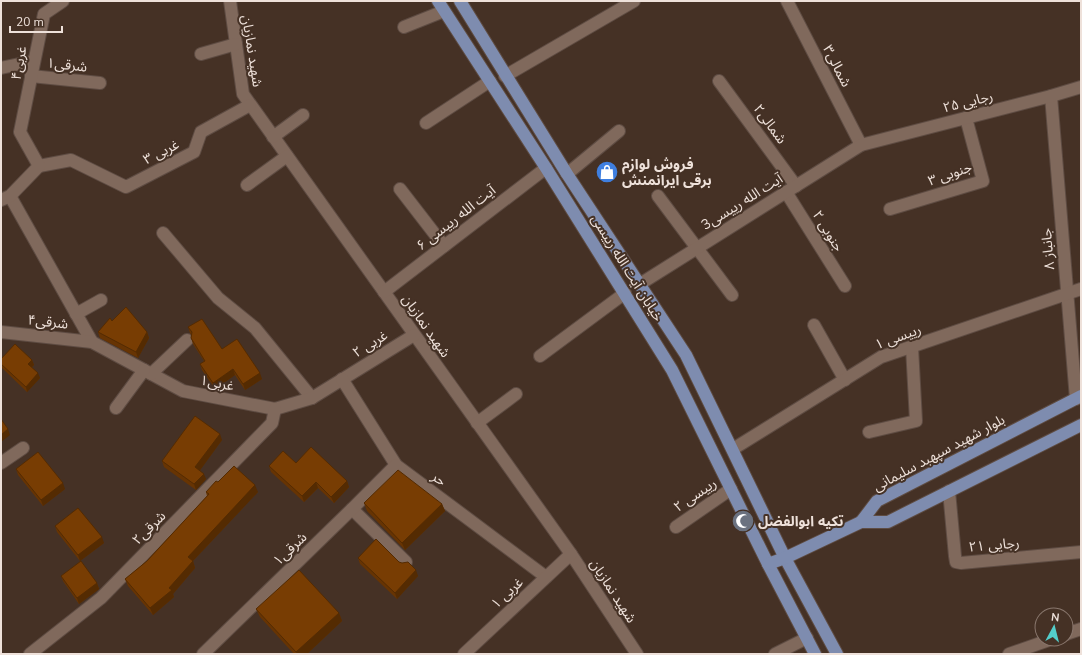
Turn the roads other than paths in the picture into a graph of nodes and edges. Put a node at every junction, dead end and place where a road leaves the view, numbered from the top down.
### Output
1 (63, 1) edge
2 (231, 1) edge
3 (460, 1) edge
4 (634, 1) edge
5 (786, 1) edge
6 (441, 6) edge
7 (404, 27) dead end
8 (236, 44) junction
9 (201, 54) dead end
10 (34, 60) junction
11 (1, 68) edge
12 (31, 76) junction
13 (505, 76) junction
14 (719, 80) dead end
15 (490, 81) junction
16 (100, 84) dead end
17 (1081, 87) edge
18 (1051, 96) junction
19 (250, 105) junction
20 (303, 115) dead end
21 (966, 118) junction
22 (426, 123) dead end
23 (619, 131) dead end
24 (273, 137) junction
25 (861, 145) junction
26 (287, 156) junction
27 (39, 166) junction
28 (546, 168) junction
29 (567, 174) junction
30 (247, 185) dead end
31 (400, 189) dead end
32 (791, 189) junction
33 (658, 196) dead end
34 (6, 198) edge
35 (890, 209) dead end
36 (163, 233) dead end
37 (444, 246) junction
38 (698, 248) junction
39 (640, 284) junction
40 (845, 286) dead end
41 (1081, 289) edge
42 (384, 292) junction
43 (625, 293) junction
44 (732, 295) dead end
45 (1066, 295) junction
46 (101, 300) dead end
47 (76, 314) junction
48 (814, 325) dead end
49 (1, 332) edge
50 (414, 334) junction
51 (187, 340) dead end
52 (92, 342) junction
53 (912, 347) junction
54 (540, 356) dead end
55 (147, 372) junction
56 (342, 379) junction
57 (845, 380) junction
58 (516, 394) dead end
59 (1078, 397) edge
60 (312, 398) junction
61 (116, 408) dead end
62 (275, 409) junction
63 (477, 423) junction
64 (1081, 427) edge
65 (869, 432) dead end
66 (23, 448) dead end
67 (733, 449) junction
68 (1, 463) edge
69 (396, 465) junction
70 (731, 489) junction
71 (949, 491) junction
72 (352, 510) junction
73 (861, 522) junction
74 (676, 526) dead end
75 (1081, 552) edge
76 (571, 554) junction
77 (785, 558) junction
78 (406, 562) edge
79 (768, 564) junction
80 (546, 577) junction
81 (807, 638) junction
82 (1034, 645) edge
83 (30, 654) edge
84 (203, 654) edge
85 (464, 654) edge
86 (637, 654) edge
87 (775, 654) edge
88 (815, 654) edge
89 (837, 654) edge
90 (1009, 654) edge

1 - 10 street, غربی۴
2 - 8 street, شهید نمازیان
3 - 13 main road, خیابان آیت الله رییسی
4 - 13 street
5 - 25 street, شمالی۳
6 - 7 street
6 - 15 main road, خیابان آیت الله رییسی
8 - 9 street
8 - 19 street, شهید نمازیان
10 - 11 street
10 - 12 street, غربی۴
12 - 16 street, شرقی۱
12 - 27 street, غربی۴
13 - 29 main road, خیابان آیت الله رییسی
14 - 32 street, شمالی۲
15 - 22 street
15 - 28 main road, خیابان آیت الله رییسی
17 - 18 street, رجایی ۲۵
18 - 21 street, رجایی ۲۵
18 - 45 street, جانباز ۸
19 - 24 street, شهید نمازیان
19 - 27 street, غربی ۳
20 - 24 street
21 - 25 street, رجایی ۲۵
21 - 35 street, جنوبی ۳
23 - 29 street
24 - 26 street, شهید نمازیان
25 - 32 street, آیت الله رییسی3
26 - 30 street
26 - 42 street, شهید نمازیان
27 - 34 street
28 - 37 street, آیت الله رییسی ۶
28 - 43 main road, خیابان آیت الله رییسی
29 - 39 main road, خیابان آیت الله رییسی
31 - 37 street
32 - 38 street, آیت الله رییسی3
32 - 40 street, جنوبی ۲
33 - 38 street
34 - 47 street
36 - 60 street
37 - 42 street, آیت الله رییسی ۶
38 - 39 street, آیت الله رییسی3
38 - 44 street
39 - 67 main road, خیابان آیت الله رییسی
41 - 45 street, رییسی ۱
42 - 50 street, شهید نمازیان
43 - 54 street
43 - 70 main road, خیابان آیت الله رییسی
45 - 53 street, رییسی ۱
45 - 59 street, جانباز ۸
46 - 47 street
47 - 52 street
48 - 57 street
49 - 52 street, شرقی۴
50 - 56 street, غربی ۲
50 - 63 street, شهید نمازیان
51 - 55 street
52 - 55 street, غربی۱
53 - 57 street, رییسی ۱
53 - 65 street
55 - 61 street
55 - 62 street, غربی۱
56 - 60 street, غربی۱
56 - 69 street, حر
57 - 67 street, رییسی ۱
58 - 63 street
59 - 73 main road, بلوار شهید سپهبد سلیمانی
60 - 62 street, غربی۱
62 - 83 street, شرقی۲
63 - 76 street, شهید نمازیان
64 - 71 main road
66 - 68 street
67 - 77 main road, خیابان آیت الله رییسی
69 - 72 street, شرقی۱
69 - 80 street, حر
70 - 74 street, رییسی ۲
70 - 79 main road, خیابان آیت الله رییسی
71 - 73 main road
71 - 75 street, رجایی ۲۱
72 - 78 street
72 - 84 street, شرقی۱
73 - 77 main road
76 - 80 street, غربی ۱
76 - 86 street, شهید نمازیان
77 - 79 main road
77 - 89 main road, خیابان آیت الله رییسی
79 - 81 main road, خیابان آیت الله رییسی
80 - 85 street, غربی ۱
81 - 87 street
81 - 88 main road, خیابان آیت الله رییسی
82 - 90 street

